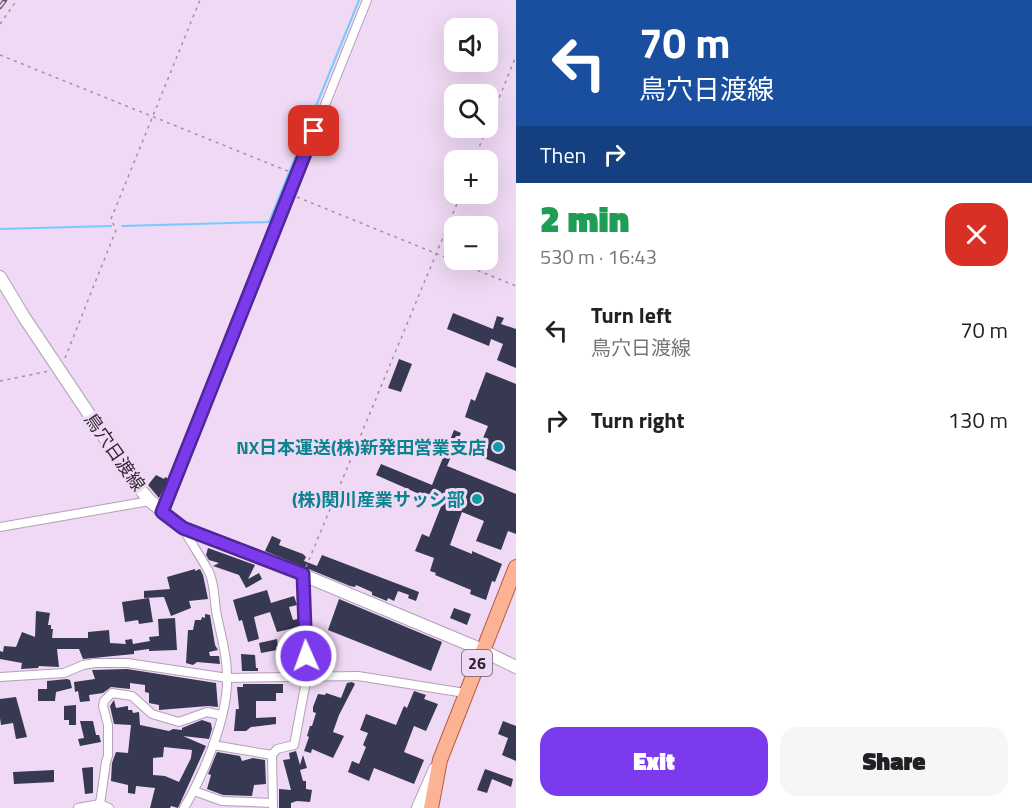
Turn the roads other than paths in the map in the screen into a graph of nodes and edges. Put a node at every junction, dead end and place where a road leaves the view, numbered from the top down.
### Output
1 (367, 0) edge
2 (0, 277) edge
3 (150, 501) junction
4 (162, 512) junction
5 (0, 527) edge
6 (183, 528) junction
7 (516, 567) edge
8 (303, 574) junction
9 (482, 651) junction
10 (516, 667) edge
11 (307, 676) junction
12 (0, 677) edge
13 (228, 678) junction
14 (465, 693) junction
15 (221, 715) junction
16 (213, 745) junction
17 (272, 755) junction
18 (440, 760) junction
19 (194, 791) junction
20 (100, 804) junction
21 (273, 806) edge
22 (78, 808) edge
23 (109, 808) edge
24 (184, 808) edge
25 (418, 808) edge
26 (432, 808) edge

1 - 4 street
2 - 3 main road, 鳥穴日渡線
3 - 4 main road, 鳥穴日渡線
3 - 5 street
4 - 6 main road, 鳥穴日渡線
6 - 8 main road, 鳥穴日渡線
6 - 13 street
7 - 9 main road, 26
8 - 9 main road, 鳥穴日渡線
8 - 11 street
9 - 10 main road, 鳥穴日渡線
9 - 14 main road, 26
11 - 13 street
11 - 14 street
11 - 17 street
12 - 13 street
13 - 15 street
14 - 18 main road, 26
15 - 16 street
15 - 20 street
16 - 17 street
16 - 19 street
17 - 21 street
18 - 25 main road
18 - 26 main road, 26
19 - 21 street
19 - 24 street
20 - 22 street
20 - 23 street

